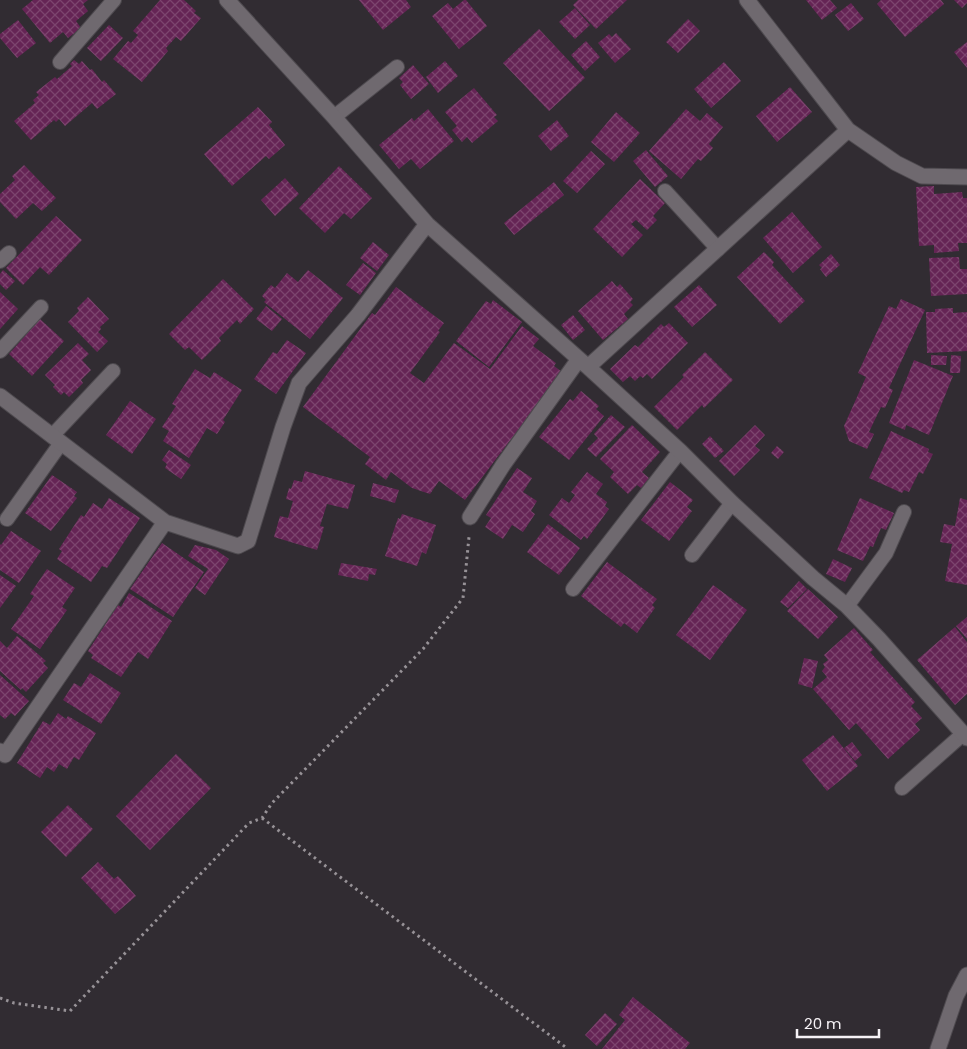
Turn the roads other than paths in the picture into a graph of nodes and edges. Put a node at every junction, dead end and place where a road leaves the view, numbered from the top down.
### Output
1 (114, 0) edge
2 (227, 0) edge
3 (747, 0) edge
4 (60, 62) dead end
5 (397, 67) dead end
6 (334, 117) junction
7 (848, 130) junction
8 (967, 177) edge
9 (665, 191) dead end
10 (427, 224) junction
11 (718, 249) junction
12 (41, 307) dead end
13 (0, 352) edge
14 (584, 363) junction
15 (113, 370) dead end
16 (0, 396) edge
17 (57, 439) junction
18 (680, 451) junction
19 (732, 503) junction
20 (904, 512) dead end
21 (470, 517) road end
22 (7, 519) dead end
23 (166, 522) junction
24 (692, 555) dead end
25 (573, 589) dead end
26 (848, 606) junction
27 (965, 736) edge
28 (0, 751) edge
29 (902, 788) dead end
30 (967, 975) edge
31 (938, 1049) edge

1 - 4 lane
2 - 6 street
3 - 7 street
5 - 6 lane
6 - 10 street
7 - 8 street
7 - 11 street
9 - 11 lane
10 - 14 street
10 - 23 street
11 - 14 street
12 - 13 lane
14 - 18 street
14 - 21 street
15 - 17 lane
16 - 17 street
17 - 22 lane
17 - 23 street
18 - 19 street
18 - 25 lane
19 - 24 lane
19 - 26 street
20 - 26 lane
23 - 28 street
26 - 27 street
27 - 29 lane
30 - 31 street

